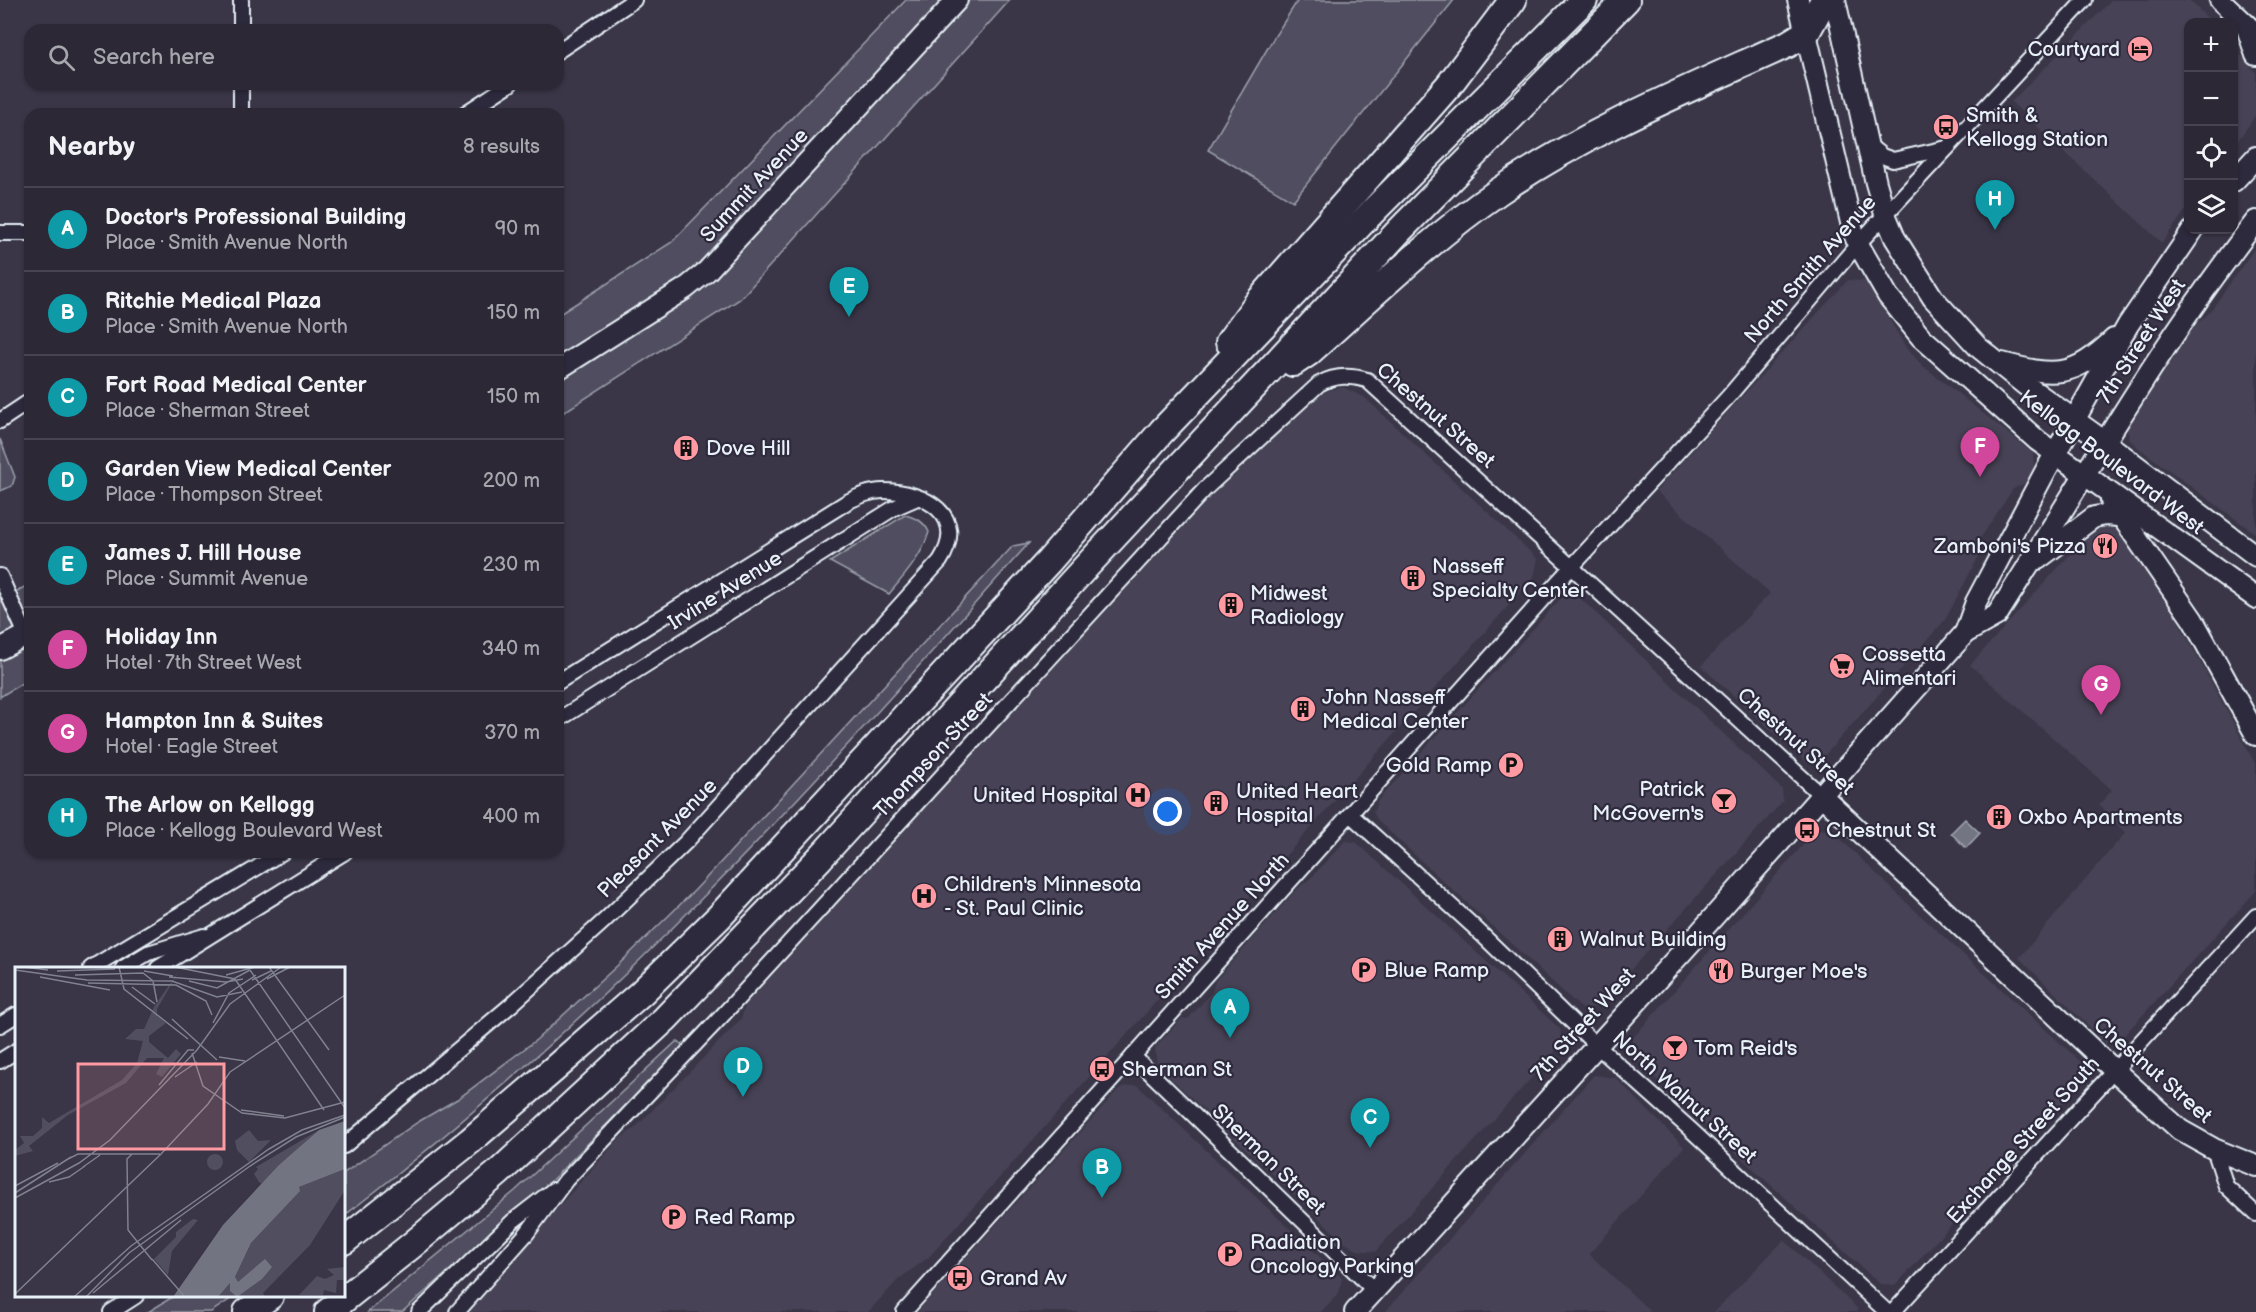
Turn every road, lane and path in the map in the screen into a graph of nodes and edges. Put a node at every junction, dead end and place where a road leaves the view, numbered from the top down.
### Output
1 (241, 0) edge
2 (633, 0) edge
3 (957, 0) edge
4 (1513, 0) edge
5 (1584, 0) edge
6 (1626, 0) edge
7 (1631, 0) edge
8 (1798, 0) edge
9 (1824, 0) edge
10 (1835, 0) edge
11 (2085, 0) edge
12 (2220, 0) edge
13 (1604, 22) junction
14 (241, 24) edge
15 (2251, 30) edge
16 (1806, 33) junction
17 (564, 47) edge
18 (2256, 55) edge
19 (241, 90) edge
20 (501, 90) edge
21 (241, 108) edge
22 (474, 108) edge
23 (1868, 144) junction
24 (1947, 148) junction
25 (2256, 157) edge
26 (2235, 180) edge
27 (1885, 214) junction
28 (2256, 220) edge
29 (0, 233) edge
30 (24, 234) edge
31 (2190, 234) edge
32 (1858, 244) junction
33 (2128, 325) junction
34 (1996, 362) junction
35 (564, 365) edge
36 (1343, 376) joint
37 (1255, 387) junction
38 (24, 405) edge
39 (2075, 420) junction
40 (0, 421) edge
41 (1162, 431) junction
42 (2104, 442) junction
43 (2055, 454) junction
44 (2084, 475) junction
45 (2103, 489) junction
46 (917, 498) junction
47 (2122, 516) junction
48 (2145, 519) junction
49 (948, 520) joint
50 (2256, 556) edge
51 (2029, 566) junction
52 (1570, 568) junction
53 (0, 576) edge
54 (2256, 598) edge
55 (24, 626) edge
56 (1965, 633) junction
57 (24, 636) edge
58 (0, 649) edge
59 (564, 678) edge
60 (564, 716) edge
61 (2256, 735) edge
62 (1821, 795) junction
63 (1351, 815) junction
64 (273, 858) edge
65 (335, 858) edge
66 (2256, 916) edge
67 (213, 934) junction
68 (127, 947) junction
69 (135, 960) junction
70 (94, 967) edge
71 (126, 967) edge
72 (161, 967) edge
73 (15, 1016) edge
74 (0, 1025) edge
75 (1596, 1045) junction
76 (15, 1052) edge
77 (1133, 1056) junction
78 (0, 1061) edge
79 (2114, 1070) junction
80 (345, 1145) edge
81 (2214, 1149) junction
82 (2256, 1166) edge
83 (566, 1180) junction
84 (2256, 1214) edge
85 (345, 1240) edge
86 (1376, 1291) junction
87 (134, 1297) edge
88 (269, 1297) edge
89 (111, 1312) edge
90 (247, 1312) edge
91 (328, 1312) edge
92 (418, 1312) edge
93 (458, 1312) edge
94 (904, 1312) edge
95 (1355, 1312) edge
96 (1887, 1312) edge
97 (1893, 1312) edge

1 - 14 street
2 - 17 street
3 - 35 main road, Summit Avenue
4 - 41 highway
5 - 41 highway
6 - 13 highway
7 - 13 highway
8 - 16 main road, Kellogg Boulevard West
9 - 16 highway
10 - 23 main road, Kellogg Boulevard West
11 - 24 street, North Smith Avenue
12 - 15 main road
13 - 37 highway
15 - 18 main road
16 - 32 main road, Kellogg Boulevard West
16 - 37 highway
19 - 21 street
20 - 22 street
23 - 24 street
23 - 27 main road, Kellogg Boulevard West
24 - 27 street, North Smith Avenue
25 - 26 main road
27 - 32 street, North Smith Avenue
27 - 34 main road, Kellogg Boulevard West
28 - 42 main road, 7th Street West
29 - 30 street
31 - 33 main road, 7th Street West
32 - 43 main road, Kellogg Boulevard West
32 - 52 street, North Smith Avenue
33 - 34 main road
33 - 39 main road, 7th Street West
34 - 39 main road, Kellogg Boulevard West
36 - 52 street, Chestnut Street
36 - 83 street, Thompson Street
37 - 91 highway
38 - 40 street
39 - 42 main road, Kellogg Boulevard West
39 - 43 main road, 7th Street West
41 - 85 highway
42 - 44 main road, 7th Street West
42 - 50 main road, Kellogg Boulevard West
43 - 44 main road, Kellogg Boulevard West
43 - 56 main road, 7th Street West
44 - 45 main road, Kellogg Boulevard West
44 - 51 main road, 7th Street West
45 - 47 main road
45 - 48 main road, Kellogg Boulevard West
46 - 49 street, Irvine Avenue
46 - 59 street, Irvine Avenue
46 - 60 street, Irvine Avenue
47 - 48 main road
47 - 51 main road
47 - 61 main road
48 - 54 main road, Kellogg Boulevard West
49 - 80 street, Pleasant Avenue
51 - 56 main road, 7th Street West
52 - 62 street, Chestnut Street
52 - 63 street, Smith Avenue North
53 - 55 street
56 - 62 main road, 7th Street West
57 - 58 main road
62 - 75 main road, 7th Street West
62 - 79 main road, Chestnut Street
63 - 75 street, North Walnut Street
63 - 77 street, Smith Avenue North
64 - 68 street
65 - 67 street
66 - 79 street, Exchange Street South
67 - 69 street
67 - 72 street
68 - 69 street
68 - 70 street
69 - 71 street
73 - 74 street
75 - 86 main road, 7th Street West
75 - 96 street, North Walnut Street
76 - 78 street
77 - 86 street, Sherman Street
77 - 94 street, Smith Avenue North
79 - 81 main road, Chestnut Street
79 - 97 street, Exchange Street South
81 - 82 main road, Chestnut Street
81 - 84 street, Chestnut Street
83 - 92 street, Thompson Street
83 - 93 street, Thompson Street
86 - 95 main road, 7th Street West
87 - 89 street
88 - 90 highway

